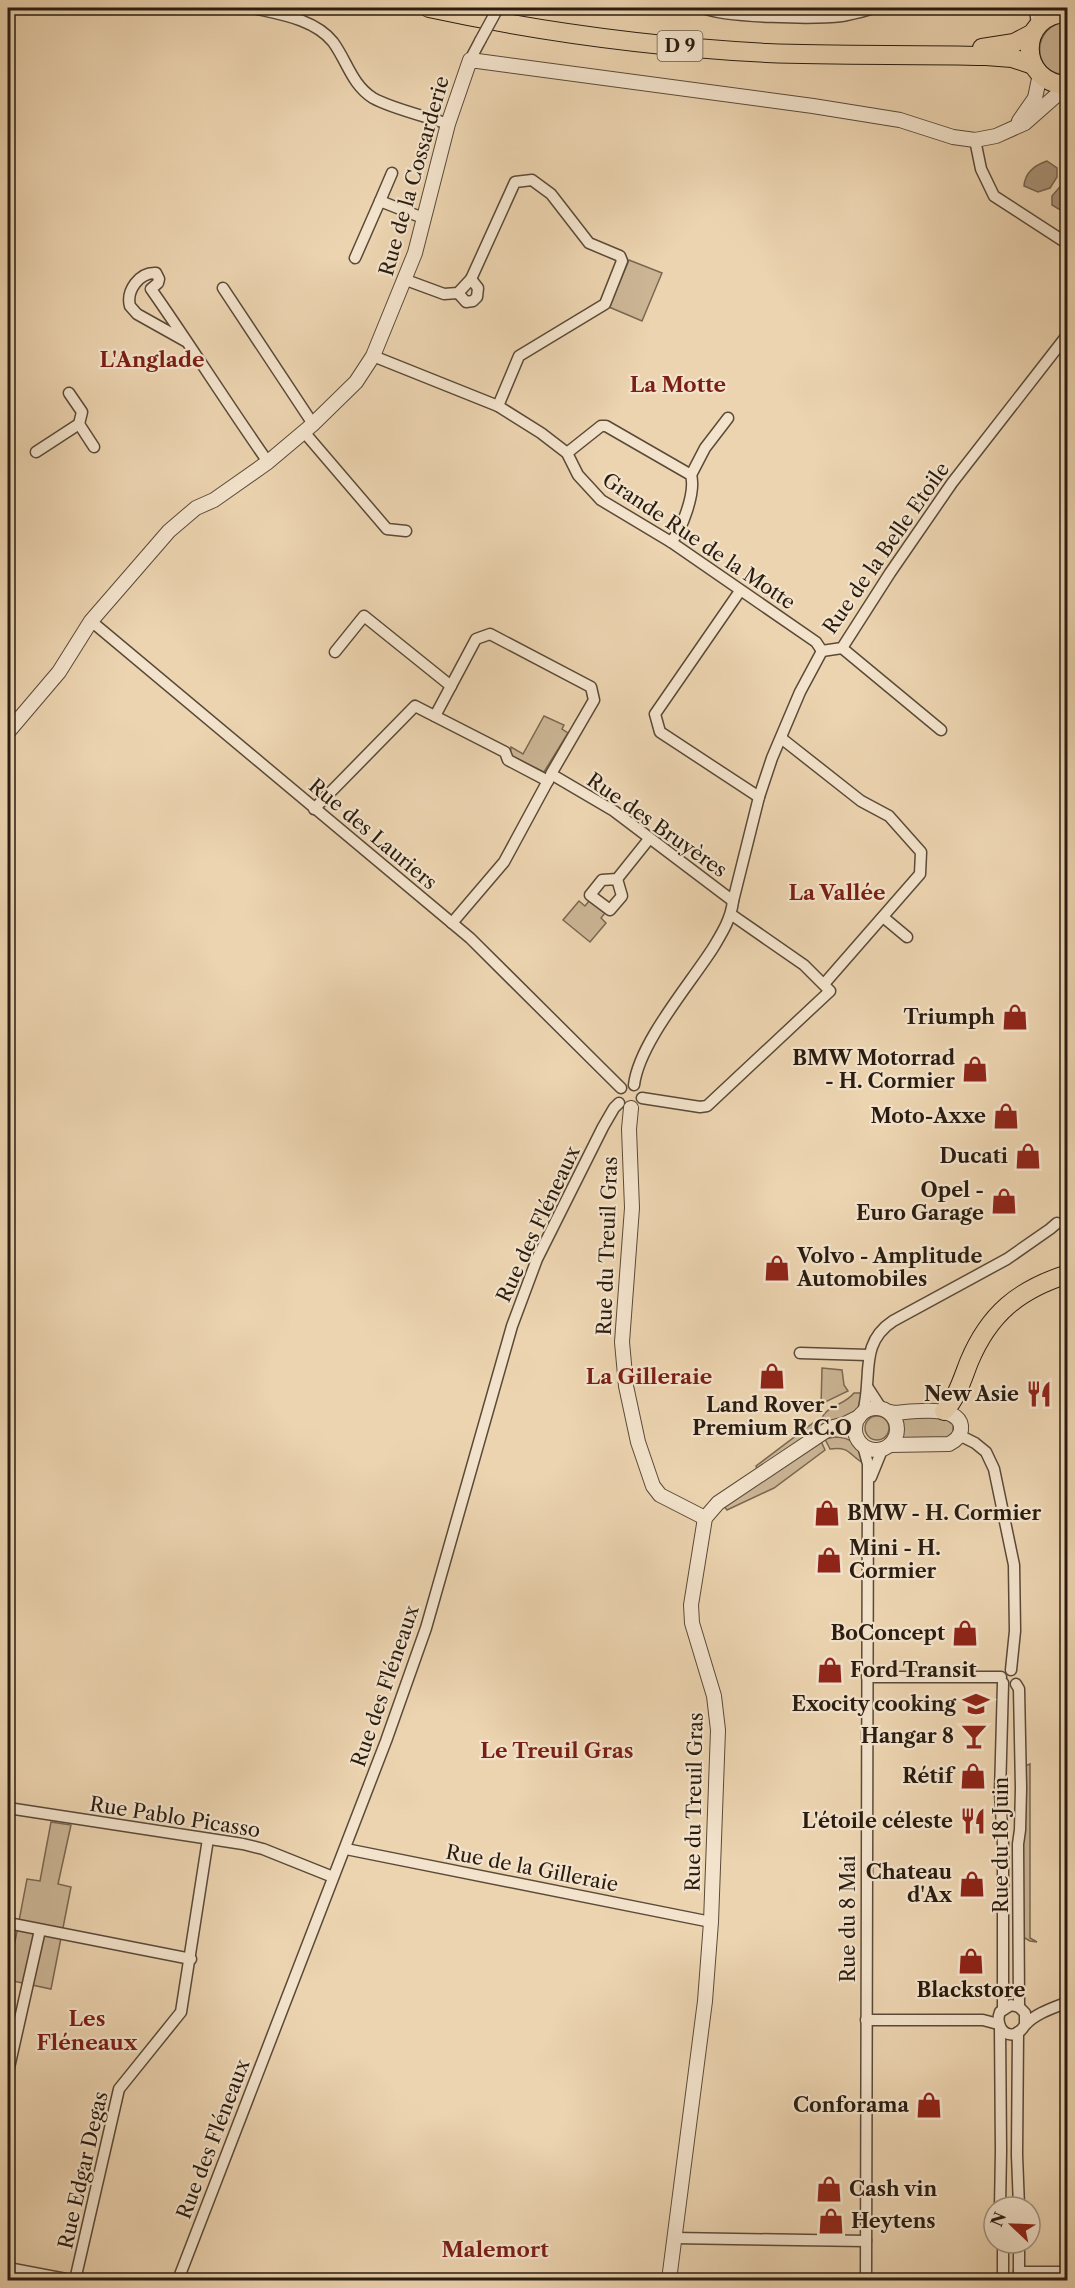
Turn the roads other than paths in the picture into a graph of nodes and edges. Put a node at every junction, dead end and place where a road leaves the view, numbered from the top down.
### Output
1 (253, 8) edge
2 (429, 8) edge
3 (498, 8) edge
4 (704, 8) edge
5 (873, 8) edge
6 (1035, 8) edge
7 (1063, 11) edge
8 (1035, 30) junction
9 (933, 55) junction
10 (470, 60) junction
11 (1036, 69) junction
12 (1068, 85) edge
13 (448, 124) junction
14 (1009, 130) junction
15 (975, 140) junction
16 (392, 173) dead end
17 (380, 201) junction
18 (423, 218) junction
19 (1068, 244) edge
20 (356, 258) dead end
21 (471, 279) junction
22 (406, 280) junction
23 (223, 288) dead end
24 (458, 293) junction
25 (1068, 334) edge
26 (187, 342) junction
27 (373, 356) junction
28 (69, 393) dead end
29 (498, 406) junction
30 (728, 418) dead end
31 (79, 424) junction
32 (308, 428) junction
33 (94, 447) dead end
34 (36, 453) dead end
35 (567, 453) junction
36 (268, 462) junction
37 (692, 475) junction
38 (406, 531) dead end
39 (671, 542) junction
40 (740, 591) junction
41 (91, 621) junction
42 (842, 648) junction
43 (822, 651) junction
44 (335, 652) dead end
45 (451, 686) junction
46 (435, 717) junction
47 (941, 730) dead end
48 (8, 732) edge
49 (781, 738) junction
50 (549, 777) junction
51 (759, 797) junction
52 (314, 809) junction
53 (649, 839) junction
54 (617, 879) dead end
55 (733, 901) junction
56 (732, 915) junction
57 (883, 917) junction
58 (452, 923) junction
59 (908, 938) dead end
60 (824, 984) junction
61 (634, 1084) junction
62 (621, 1088) junction
63 (642, 1098) junction
64 (625, 1106) junction
65 (1057, 1223) dead end
66 (1068, 1274) edge
67 (800, 1353) dead end
68 (868, 1355) junction
69 (868, 1387) junction
70 (885, 1410) junction
71 (944, 1411) junction
72 (861, 1414) junction
73 (821, 1434) junction
74 (959, 1435) junction
75 (860, 1442) junction
76 (886, 1448) junction
77 (868, 1486) junction
78 (705, 1518) junction
79 (1011, 1670) junction
80 (867, 1677) junction
81 (1002, 1680) junction
82 (1016, 1684) junction
83 (8, 1808) edge
84 (208, 1839) junction
85 (346, 1849) junction
86 (333, 1877) junction
87 (711, 1922) junction
88 (8, 1923) edge
89 (40, 1930) junction
90 (191, 1959) junction
91 (1068, 2002) edge
92 (1021, 2009) junction
93 (1038, 2015) junction
94 (1000, 2018) junction
95 (866, 2020) junction
96 (1022, 2029) junction
97 (8, 2072) edge
98 (1000, 2195) edge
99 (1019, 2195) edge
100 (674, 2238) junction
101 (866, 2241) junction
102 (1003, 2255) edge
103 (1018, 2255) edge
104 (8, 2268) edge
105 (1068, 2272) edge
106 (1018, 2276) edge
107 (71, 2280) edge
108 (75, 2280) edge
109 (178, 2280) edge
110 (669, 2280) edge
111 (866, 2280) edge
112 (1003, 2280) edge

1 - 13 street
2 - 9 main road, D 9
3 - 10 street, Rue de la Cossarderie, bridge
4 - 5 street
6 - 8 street
7 - 8 main road
8 - 9 main road, D 9
8 - 11 main road
9 - 11 main road, D 9
10 - 13 street, Rue de la Cossarderie
10 - 15 street
11 - 12 main road
11 - 14 street
12 - 14 street
13 - 18 street, Rue de la Cossarderie
14 - 15 street
15 - 19 street
16 - 17 street
17 - 18 street
17 - 20 street
18 - 22 street, Rue de la Cossarderie
21 - 24 street
21 - 24 street
21 - 29 street
22 - 24 street
22 - 27 street, Rue de la Cossarderie
23 - 32 street
25 - 42 street, Rue de la Belle Etoile
26 - 26 street
26 - 36 street
27 - 29 street, Grande Rue de la Motte
27 - 32 street, Rue de la Cossarderie
28 - 31 street
29 - 35 street, Grande Rue de la Motte
30 - 37 street
31 - 33 street
31 - 34 street
32 - 36 street, Rue de la Cossarderie
32 - 38 street
35 - 37 street
35 - 39 street, Grande Rue de la Motte
36 - 41 street, Rue de la Cossarderie
37 - 39 street
39 - 40 street, Grande Rue de la Motte
40 - 43 street, Grande Rue de la Motte
40 - 51 street
41 - 48 street, Rue de la Cossarderie
41 - 52 street, Rue des Lauriers
42 - 43 street, Rue de la Belle Etoile
42 - 47 street
43 - 49 street, Rue de la Belle Etoile
44 - 45 street
45 - 46 street
45 - 50 street
46 - 50 street, Rue des Bruyères
46 - 52 street, Rue des Bruyères
49 - 51 street, Rue de la Belle Etoile
49 - 57 street
50 - 53 street, Rue des Bruyères
50 - 58 street
51 - 55 street, Rue de la Belle Etoile
52 - 58 street, Rue des Lauriers
53 - 54 street
53 - 55 street, Rue des Bruyères
55 - 56 street, Rue de la Belle Etoile
56 - 60 street
56 - 61 street, Rue de la Belle Etoile
57 - 59 street
57 - 60 street
58 - 62 street, Rue des Lauriers
60 - 63 street
61 - 62 street
61 - 63 street
62 - 64 street, Rue du Treuil Gras
63 - 64 street
64 - 78 street, Rue du Treuil Gras
64 - 85 street, Rue des Fléneaux
65 - 68 street
66 - 71 main road
67 - 68 street
68 - 69 street
69 - 70 street
69 - 72 street
70 - 71 street
70 - 72 street
70 - 76 street
71 - 74 street
72 - 73 street
72 - 75 street
73 - 75 street
73 - 78 street
74 - 76 street
74 - 79 street
75 - 76 street
75 - 77 street, Rue du 8 Mai
76 - 77 street
77 - 80 street, Rue du 8 Mai
78 - 87 street, Rue du Treuil Gras
79 - 81 street
79 - 82 street
80 - 81 street
80 - 95 street, Rue du 8 Mai
81 - 82 street
81 - 94 street
82 - 92 street, Rue du 18 Juin
83 - 84 street, Rue Pablo Picasso
84 - 86 street, Rue Pablo Picasso
84 - 90 street, Rue Edgar Degas
85 - 86 street, Rue des Fléneaux
85 - 87 street, Rue de la Gilleraie
86 - 109 street, Rue des Fléneaux
87 - 100 street, Rue du Treuil Gras
88 - 89 street
89 - 90 street
89 - 97 street
90 - 108 street, Rue Edgar Degas
91 - 93 street
92 - 93 street
92 - 94 street
92 - 96 street
93 - 96 street
94 - 95 street
94 - 96 street
94 - 98 street
95 - 101 street, Rue du 8 Mai
96 - 99 street
100 - 101 street
100 - 110 street, Rue du Treuil Gras
101 - 111 street, Rue du 8 Mai
102 - 112 street
103 - 106 street
104 - 107 street
105 - 106 street

